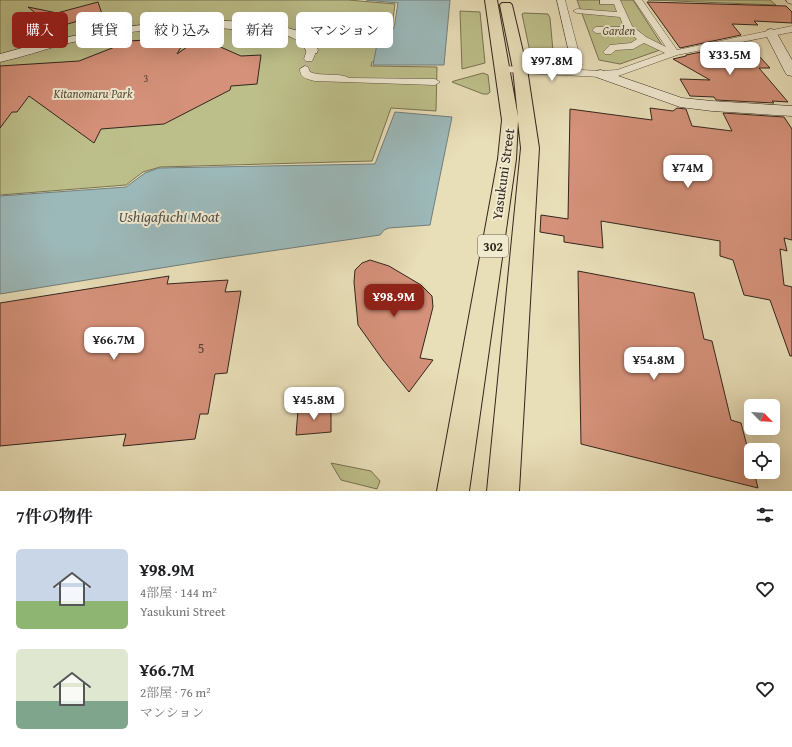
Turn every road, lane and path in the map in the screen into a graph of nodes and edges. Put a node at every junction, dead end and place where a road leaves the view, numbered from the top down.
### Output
1 (491, 0) edge
2 (505, 0) edge
3 (560, 0) edge
4 (616, 0) edge
5 (638, 0) edge
6 (588, 4) dead end
7 (577, 11) dead end
8 (591, 12) junction
9 (607, 13) junction
10 (622, 15) junction
11 (627, 29) junction
12 (792, 29) edge
13 (771, 33) junction
14 (643, 39) junction
15 (633, 46) junction
16 (610, 47) dead end
17 (674, 53) junction
18 (310, 55) tunnel mouth
19 (0, 58) edge
20 (577, 65) dead end
21 (305, 69) dead end
22 (512, 69) junction
23 (792, 72) edge
24 (601, 74) junction
25 (435, 82) dead end
26 (792, 111) edge
27 (453, 491) edge
28 (503, 491) edge

1 - 22 main road, Yasukuni Street / 302
2 - 22 main road, Yasukuni Street / 302
3 - 20 street
4 - 10 street
5 - 17 street
6 - 8 street
7 - 8 street
8 - 9 street
9 - 10 street
9 - 11 street
10 - 11 street
11 - 14 street
11 - 15 street
12 - 13 street
13 - 17 street
13 - 23 street
14 - 15 street
14 - 17 street
15 - 16 street
17 - 24 street
18 - 19 street
21 - 25 street
22 - 24 street
22 - 27 main road, Yasukuni Street / 302
22 - 28 main road, Yasukuni Street / 302
24 - 26 street

